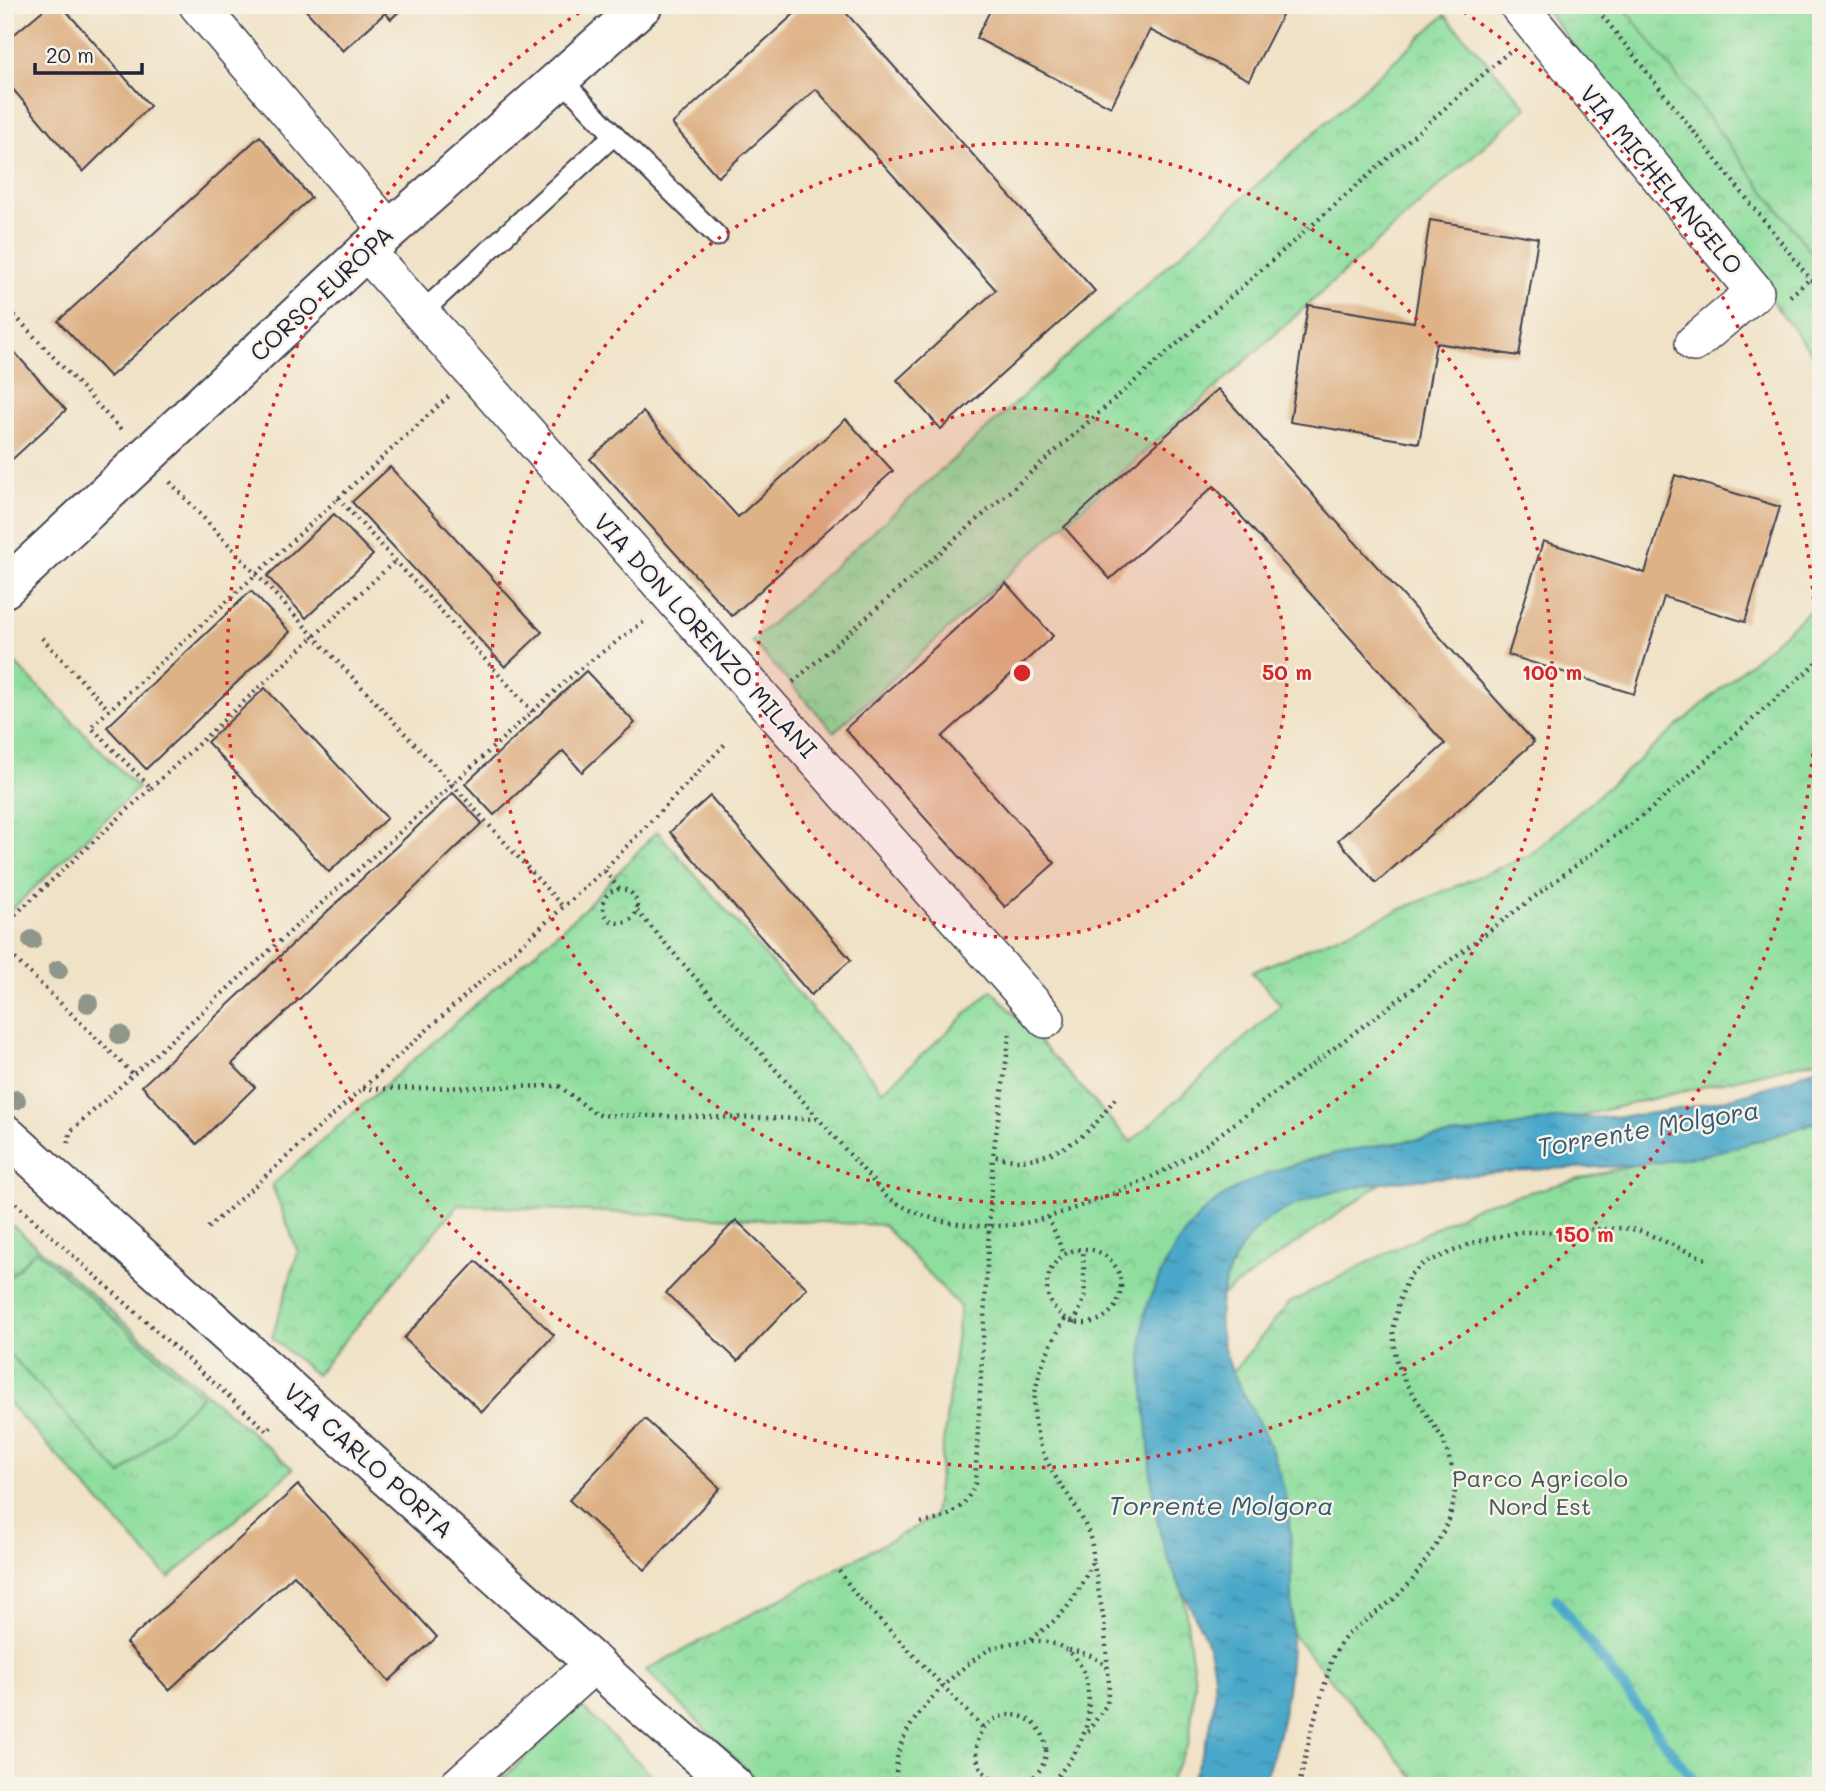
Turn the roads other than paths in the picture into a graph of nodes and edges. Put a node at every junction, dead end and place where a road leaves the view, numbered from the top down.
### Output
1 (198, 5) edge
2 (643, 5) edge
3 (1527, 17) edge
4 (560, 78) junction
5 (614, 135) junction
6 (717, 236) dead end
7 (377, 240) junction
8 (421, 313) junction
9 (1694, 343) dead end
10 (5, 588) edge
11 (1046, 1019) dead end
12 (5, 1134) edge
13 (595, 1663) junction
14 (458, 1786) edge
15 (734, 1786) edge

1 - 7 street, VIA DON LORENZO MILANI
2 - 4 street, CORSO EUROPA
3 - 9 street, VIA MICHELANGELO
4 - 5 lane
4 - 7 street, CORSO EUROPA
5 - 6 lane
5 - 8 lane
7 - 8 street, VIA DON LORENZO MILANI
7 - 10 street, CORSO EUROPA
8 - 11 street, VIA DON LORENZO MILANI
12 - 13 street, VIA CARLO PORTA
13 - 14 street
13 - 15 street, VIA CARLO PORTA

